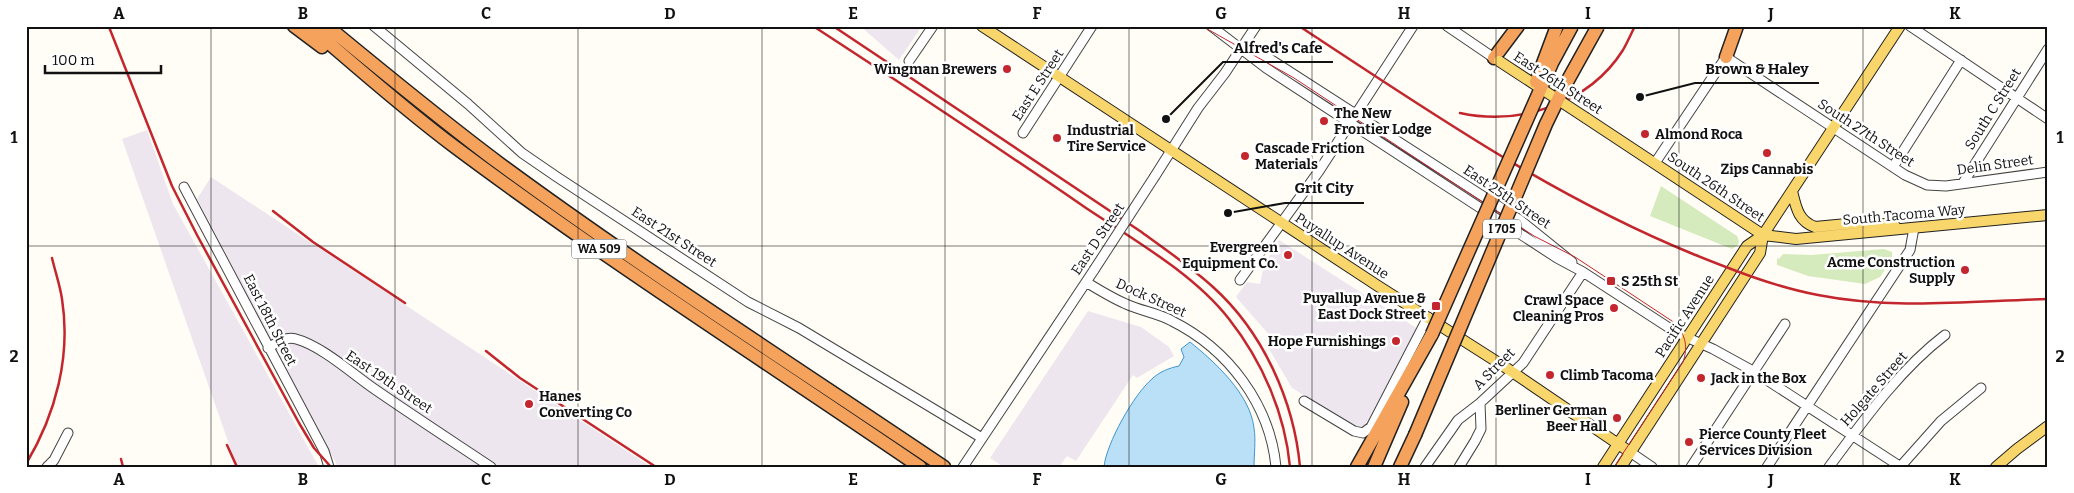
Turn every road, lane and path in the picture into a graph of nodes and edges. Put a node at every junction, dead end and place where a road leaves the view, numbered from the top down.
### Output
1 (294, 26) edge
2 (309, 26) edge
3 (327, 26) edge
4 (374, 26) edge
5 (933, 26) edge
6 (982, 26) edge
7 (1092, 26) edge
8 (1211, 26) edge
9 (1256, 26) edge
10 (1413, 26) edge
11 (1446, 26) edge
12 (1518, 26) edge
13 (1557, 26) edge
14 (1572, 26) edge
15 (1598, 26) edge
16 (1737, 26) edge
17 (1900, 26) edge
18 (1910, 26) edge
19 (1242, 48) junction
20 (2048, 50) edge
21 (1726, 57) junction
22 (1497, 60) junction
23 (1961, 60) junction
24 (910, 61) dead end
25 (1060, 76) junction
26 (383, 90) junction
27 (2016, 97) junction
28 (1356, 113) junction
29 (2048, 119) edge
30 (1351, 122) junction
31 (1833, 128) junction
32 (1023, 133) dead end
33 (1172, 150) junction
34 (1655, 163) junction
35 (1892, 167) junction
36 (2048, 172) edge
37 (1502, 175) junction
38 (1963, 183) junction
39 (1946, 186) joint
40 (184, 187) dead end
41 (1792, 191) junction
42 (2048, 215) edge
43 (1282, 223) junction
44 (1911, 228) junction
45 (1763, 235) junction
46 (1583, 272) junction
47 (1240, 280) dead end
48 (1086, 282) junction
49 (1428, 317) junction
50 (1784, 324) dead end
51 (1432, 334) junction
52 (1945, 334) dead end
53 (1686, 338) junction
54 (1701, 344) junction
55 (268, 348) junction
56 (1512, 372) junction
57 (1753, 372) junction
58 (1981, 388) dead end
59 (1304, 401) dead end
60 (1480, 403) junction
61 (1807, 406) junction
62 (2048, 426) edge
63 (68, 433) dead end
64 (1415, 435) junction
65 (1852, 435) junction
66 (982, 438) junction
67 (1618, 444) junction
68 (1630, 452) junction
69 (47, 467) edge
70 (329, 467) edge
71 (492, 467) edge
72 (920, 467) edge
73 (944, 467) edge
74 (963, 467) edge
75 (1276, 467) edge
76 (1357, 467) edge
77 (1374, 467) edge
78 (1400, 467) edge
79 (1404, 467) edge
80 (1425, 467) edge
81 (1459, 467) edge
82 (1603, 467) edge
83 (1621, 467) edge
84 (1652, 467) edge
85 (1691, 467) edge
86 (1767, 467) edge
87 (1829, 467) edge
88 (1901, 467) edge
89 (1996, 467) edge

1 - 26 highway
2 - 26 highway, WA 509
3 - 73 highway, WA 509
4 - 66 street, East 21st Street
5 - 24 street
6 - 25 main road, Puyallup Avenue
7 - 25 street, East E Street
8 - 19 street, East 25th Street
9 - 19 street, East D Street
10 - 28 street
11 - 22 street, East 26th Street
12 - 22 highway
13 - 37 highway, I 705, bridge
14 - 37 highway, bridge
15 - 64 highway, I 705, bridge
16 - 21 highway
17 - 31 main road, Pacific Avenue
18 - 23 street
19 - 28 street, East 25th Street
19 - 30 street, East 25th Street
19 - 33 street, East D Street
20 - 27 street, South C Street
21 - 31 street, South 27th Street
21 - 34 street
22 - 34 main road, East 26th Street, bridge
23 - 27 street
23 - 35 street
25 - 32 street, East E Street
25 - 33 main road, Puyallup Avenue
26 - 72 highway, WA 509
27 - 29 street
27 - 38 street, South C Street
28 - 30 street
28 - 46 street, East 25th Street
30 - 43 street
30 - 46 street, East 25th Street
31 - 35 street, South 27th Street
31 - 41 main road, Pacific Avenue
33 - 43 main road, Puyallup Avenue
33 - 48 street, East D Street, bridge
34 - 45 main road, South 26th Street
35 - 39 street, South 27th Street
36 - 38 street, Delin Street
37 - 51 highway, I 705, bridge
38 - 39 street, Delin Street
40 - 55 street, East 18th Street
41 - 44 main road
41 - 45 main road, Pacific Avenue
42 - 44 main road, South Tacoma Way
43 - 47 street
43 - 49 main road, Puyallup Avenue
44 - 45 main road, South Tacoma Way
44 - 61 street
45 - 53 main road, Pacific Avenue
45 - 54 main road, Pacific Avenue
46 - 53 street
46 - 56 street, A Street
48 - 66 street, East D Street
48 - 75 street, Dock Street
49 - 56 main road, Puyallup Avenue
49 - 59 street
50 - 57 street
51 - 76 highway
51 - 77 highway, I 705
52 - 65 street, Holgate Street
53 - 54 street
53 - 67 main road, Pacific Avenue
54 - 57 street
54 - 68 main road, Pacific Avenue
55 - 70 street, East 18th Street
55 - 71 street, East 19th Street
56 - 60 street, A Street
56 - 67 main road, Puyallup Avenue
57 - 61 street
57 - 85 street
58 - 88 street
60 - 80 street
60 - 81 street, A Street
61 - 65 street
61 - 86 street
62 - 89 main road
63 - 69 street
64 - 78 highway, I 705
64 - 79 highway
65 - 87 street, Holgate Street
65 - 88 street
66 - 74 street, East D Street
67 - 68 main road, Puyallup Avenue
67 - 82 main road, Pacific Avenue
68 - 83 main road, Pacific Avenue
68 - 84 street

